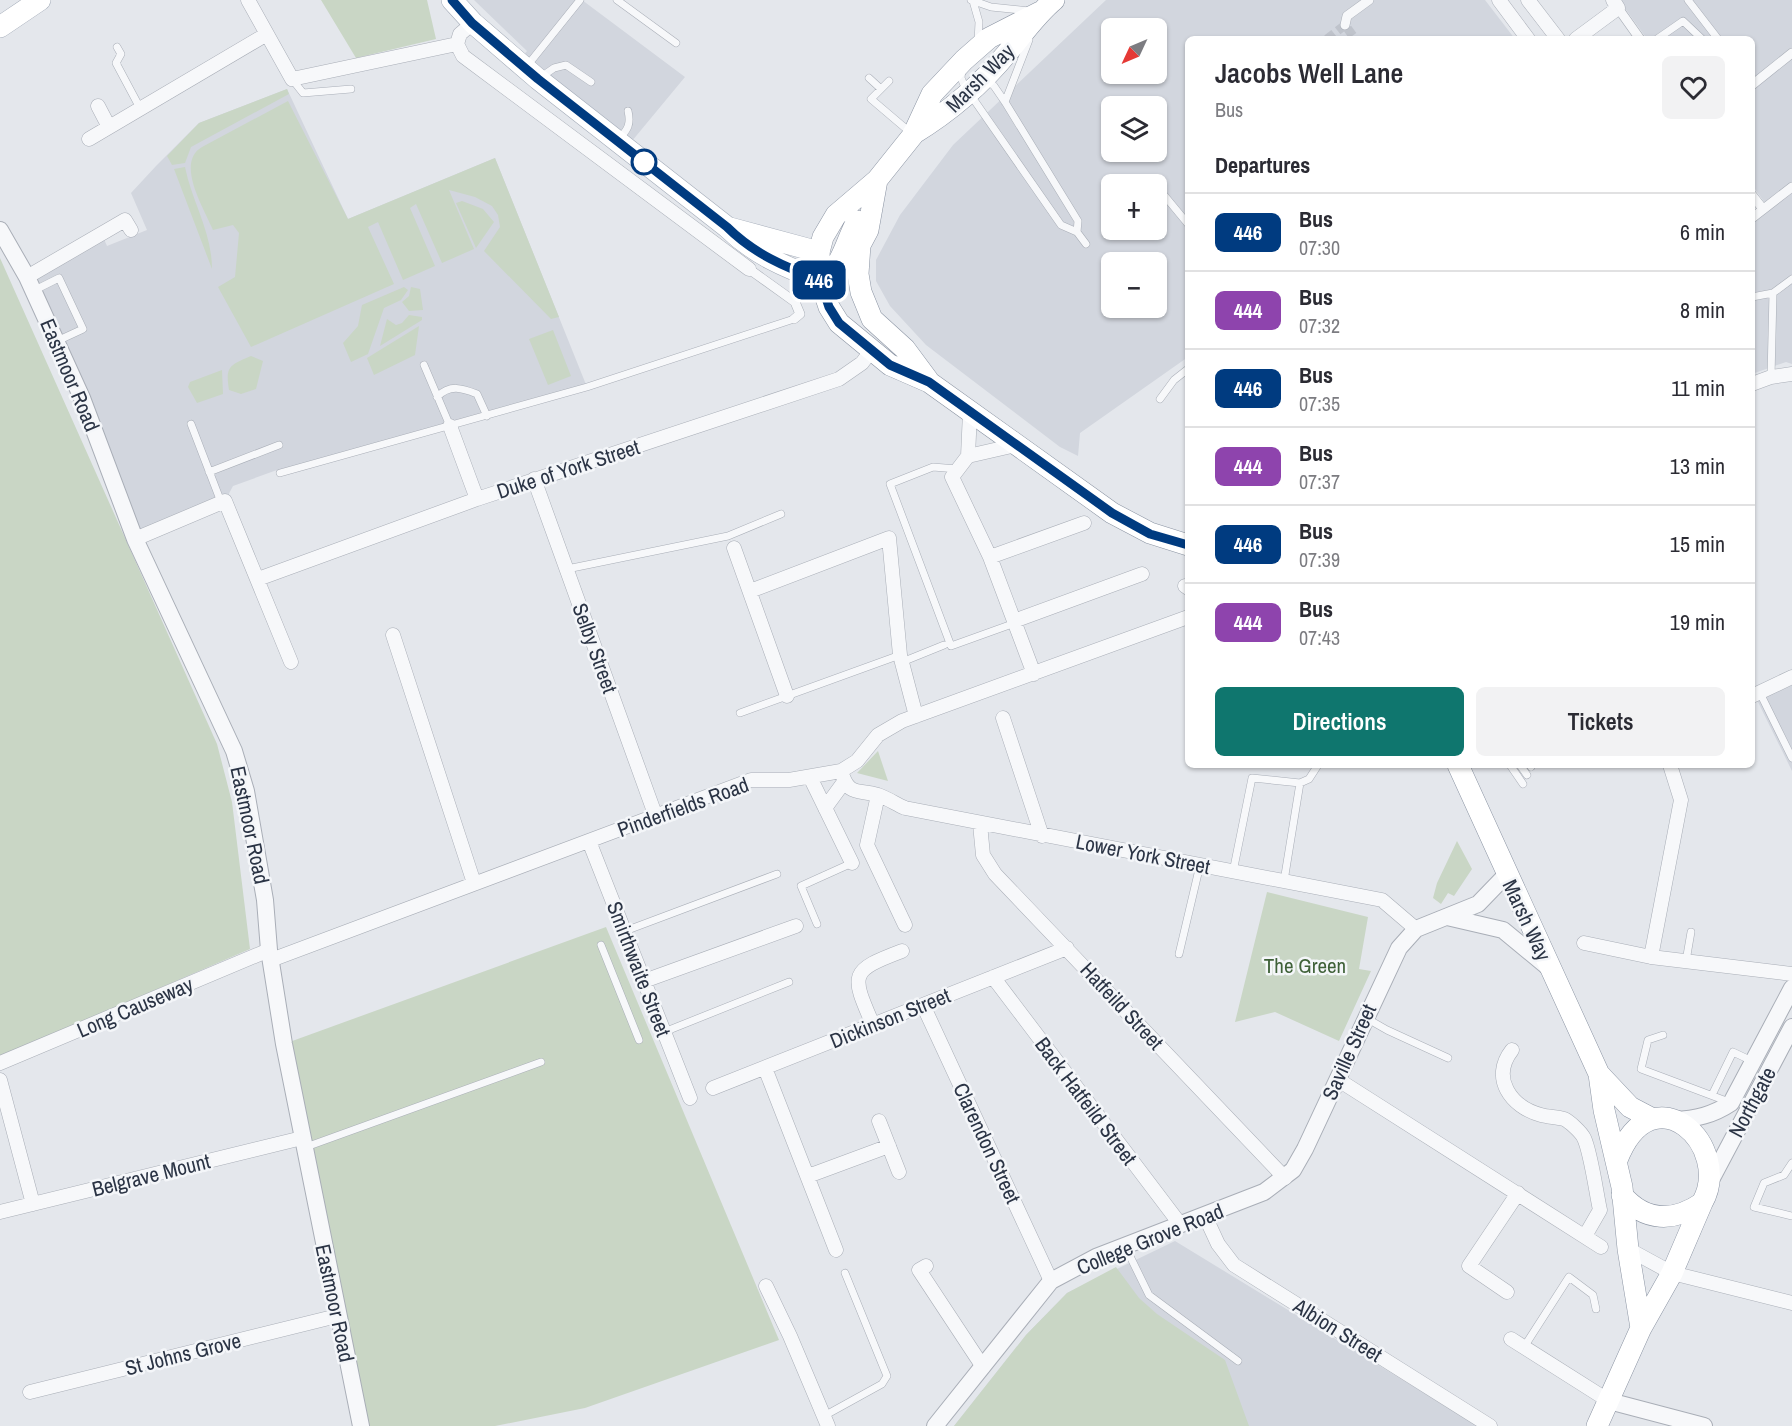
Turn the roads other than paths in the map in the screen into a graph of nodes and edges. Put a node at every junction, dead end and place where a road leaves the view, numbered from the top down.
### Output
1 (40, 0) edge
2 (248, 0) edge
3 (452, 0) edge
4 (580, 0) edge
5 (617, 0) edge
6 (1369, 0) edge
7 (1498, 0) edge
8 (1528, 0) edge
9 (1688, 0) edge
10 (972, 1) edge
11 (1615, 4) edge
12 (1047, 6) edge
13 (472, 23) junction
14 (1345, 25) dead end
15 (0, 27) edge
16 (267, 34) junction
17 (1526, 36) edge
18 (1556, 36) edge
19 (1579, 36) edge
20 (1638, 36) edge
21 (1661, 36) edge
22 (1699, 36) edge
23 (1716, 36) edge
24 (676, 43) dead end
25 (457, 44) junction
26 (117, 47) dead end
27 (1792, 53) edge
28 (532, 73) junction
29 (966, 73) junction
30 (869, 78) dead end
31 (292, 79) junction
32 (890, 81) dead end
33 (591, 82) dead end
34 (1755, 83) edge
35 (351, 89) dead end
36 (881, 89) junction
37 (1005, 102) junction
38 (98, 106) dead end
39 (140, 108) junction
40 (628, 111) dead end
41 (109, 126) junction
42 (913, 135) junction
43 (89, 139) dead end
44 (618, 141) junction
45 (657, 172) junction
46 (877, 180) junction
47 (1792, 187) edge
48 (643, 191) junction
49 (1167, 199) edge
50 (1755, 199) edge
51 (1763, 209) junction
52 (1755, 216) edge
53 (1185, 220) edge
54 (727, 227) junction
55 (0, 230) edge
56 (131, 230) dead end
57 (1077, 232) junction
58 (1086, 244) dead end
59 (819, 252) junction
60 (838, 266) junction
61 (749, 269) joint
62 (1792, 279) edge
63 (820, 280) junction
64 (30, 284) junction
65 (861, 292) junction
66 (1773, 293) junction
67 (1755, 296) edge
68 (794, 320) joint
69 (57, 341) junction
70 (871, 351) junction
71 (424, 365) dead end
72 (1185, 371) edge
73 (1792, 374) edge
74 (1771, 376) junction
75 (929, 382) junction
76 (1755, 383) edge
77 (437, 397) junction
78 (1160, 399) dead end
79 (970, 412) junction
80 (487, 416) junction
81 (191, 424) dead end
82 (450, 426) junction
83 (279, 445) dead end
84 (1016, 445) junction
85 (968, 456) junction
86 (957, 469) junction
87 (209, 472) junction
88 (280, 473) dead end
89 (534, 479) junction
90 (477, 499) junction
91 (223, 501) junction
92 (781, 514) dead end
93 (1084, 523) dead end
94 (135, 539) junction
95 (1185, 544) edge
96 (734, 548) dead end
97 (990, 557) junction
98 (567, 569) junction
99 (1143, 574) dead end
100 (258, 579) junction
101 (750, 591) junction
102 (1185, 618) edge
103 (1014, 622) junction
104 (393, 635) dead end
105 (944, 645) dead end
106 (901, 659) junction
107 (291, 662) dead end
108 (1034, 674) junction
109 (1792, 677) edge
110 (1756, 695) edge
111 (787, 696) junction
112 (740, 713) dead end
113 (916, 716) junction
114 (1003, 718) dead end
115 (1792, 758) edge
116 (1316, 768) edge
117 (1459, 768) edge
118 (1512, 768) edge
119 (1522, 768) edge
120 (1672, 768) edge
121 (1527, 775) dead end
122 (842, 776) junction
123 (810, 777) junction
124 (1300, 783) junction
125 (1523, 783) dead end
126 (878, 795) junction
127 (825, 808) junction
128 (656, 817) junction
129 (980, 824) junction
130 (1042, 836) junction
131 (589, 841) junction
132 (852, 863) joint
133 (1200, 865) junction
134 (1233, 872) junction
135 (777, 874) dead end
136 (1506, 875) junction
137 (1284, 881) junction
138 (474, 883) junction
139 (1447, 917) junction
140 (817, 924) dead end
141 (905, 925) dead end
142 (796, 926) dead end
143 (1416, 929) junction
144 (624, 931) junction
145 (1691, 932) dead end
146 (1584, 944) dead end
147 (601, 945) dead end
148 (1067, 948) junction
149 (902, 951) dead end
150 (1179, 954) dead end
151 (270, 955) junction
152 (1651, 957) junction
153 (1686, 961) junction
154 (1550, 968) junction
155 (1792, 974) edge
156 (993, 977) junction
157 (644, 981) junction
158 (789, 982) dead end
159 (1792, 988) edge
160 (923, 1005) junction
161 (1792, 1006) edge
162 (1365, 1017) junction
163 (873, 1025) junction
164 (1792, 1027) edge
165 (664, 1032) junction
166 (1663, 1035) dead end
167 (639, 1040) dead end
168 (1512, 1050) dead end
169 (1756, 1055) junction
170 (1448, 1058) dead end
171 (541, 1062) dead end
172 (0, 1063) edge
173 (765, 1068) junction
174 (1599, 1074) junction
175 (1337, 1079) junction
176 (0, 1080) edge
177 (713, 1088) dead end
178 (1712, 1095) junction
179 (690, 1098) dead end
180 (1731, 1102) junction
181 (1651, 1118) junction
182 (879, 1120) dead end
183 (1674, 1120) junction
184 (303, 1143) junction
185 (889, 1146) junction
186 (1617, 1160) junction
187 (1792, 1163) edge
188 (899, 1172) dead end
189 (808, 1176) junction
190 (1285, 1178) junction
191 (1712, 1178) junction
192 (1518, 1193) junction
193 (1622, 1195) junction
194 (1702, 1203) junction
195 (33, 1204) junction
196 (0, 1212) edge
197 (1792, 1215) edge
198 (1205, 1216) junction
199 (1180, 1224) junction
200 (1585, 1236) junction
201 (1125, 1245) junction
202 (1601, 1247) dead end
203 (1628, 1249) junction
204 (836, 1250) dead end
205 (926, 1266) dead end
206 (845, 1273) dead end
207 (1672, 1274) junction
208 (1051, 1281) junction
209 (766, 1286) dead end
210 (1507, 1292) dead end
211 (1792, 1303) edge
212 (1596, 1309) dead end
213 (337, 1316) junction
214 (1641, 1328) junction
215 (1512, 1339) dead end
216 (1524, 1347) junction
217 (1238, 1361) dead end
218 (983, 1367) junction
219 (30, 1392) dead end
220 (1609, 1401) junction
221 (826, 1421) edge
222 (361, 1426) edge
223 (935, 1426) edge
224 (1490, 1426) edge
225 (1597, 1426) edge
226 (1704, 1426) edge

1 - 15 main road
2 - 16 street
3 - 13 main road
4 - 28 lane
5 - 24 lane
6 - 14 street
7 - 17 street
8 - 18 street
9 - 23 lane
10 - 12 lane
10 - 29 lane
11 - 19 street
11 - 20 street
12 - 29 main road, Marsh Way
12 - 29 main road, Marsh Way
12 - 37 lane
13 - 25 street
13 - 28 main road
16 - 31 street
16 - 39 street
21 - 22 lane
25 - 31 street
25 - 48 street
26 - 39 lane
27 - 34 street
28 - 33 lane
28 - 44 main road
29 - 37 lane
29 - 42 main road, Marsh Way
29 - 42 main road, Marsh Way
29 - 57 lane
30 - 36 lane
31 - 35 lane
32 - 36 lane
36 - 42 lane
37 - 57 lane
38 - 41 street
39 - 41 street
40 - 44 lane
41 - 43 street
42 - 46 main road, Marsh Way
44 - 45 main road
45 - 48 street
45 - 54 main road
46 - 59 main road, Marsh Way
46 - 60 main road
46 - 65 main road, Marsh Way
47 - 51 street
48 - 61 street
49 - 53 lane
50 - 51 street
51 - 52 street
54 - 59 main road
54 - 63 main road
55 - 64 street, Eastmoor Road
56 - 64 street
57 - 58 lane
59 - 60 main road
59 - 63 main road
60 - 63 main road
60 - 65 main road
61 - 68 street
62 - 66 lane
63 - 70 main road
64 - 69 street, Eastmoor Road
64 - 69 lane
65 - 75 main road
66 - 67 lane
66 - 74 lane
68 - 80 lane
69 - 94 street, Eastmoor Road
70 - 75 main road
70 - 89 street, Duke of York Street
71 - 77 lane
72 - 78 lane
73 - 74 street
74 - 76 street
75 - 79 main road
77 - 80 lane
77 - 82 lane
79 - 84 main road
79 - 85 street
80 - 82 lane
81 - 87 lane
82 - 88 lane
82 - 90 street
83 - 87 lane
84 - 85 street
84 - 95 main road
85 - 86 street
86 - 97 street
86 - 103 lane
87 - 91 lane
89 - 90 street, Duke of York Street
89 - 98 street, Selby Street
90 - 100 street, Duke of York Street
91 - 94 street
91 - 100 street
92 - 98 lane
93 - 97 street
94 - 151 street, Eastmoor Road
96 - 101 street
97 - 103 street
98 - 128 street, Selby Street
99 - 103 street
100 - 107 street
101 - 106 street
101 - 111 street
102 - 108 street, Pinderfields Road
103 - 108 street
104 - 138 street
105 - 106 lane
106 - 111 lane
106 - 113 street
108 - 113 street, Pinderfields Road
109 - 110 street
110 - 115 lane
111 - 112 lane
113 - 122 street, Pinderfields Road
114 - 130 street
116 - 124 lane
117 - 136 main road, Marsh Way
118 - 125 lane
119 - 121 lane
120 - 152 street
122 - 123 street, Pinderfields Road
122 - 126 street, Lower York Street
122 - 127 street
123 - 127 street
123 - 128 street, Pinderfields Road
124 - 134 lane
124 - 137 lane
126 - 129 street, Lower York Street
126 - 141 street
127 - 132 street
128 - 131 street, Pinderfields Road
129 - 130 street, Lower York Street
129 - 148 street, Hatfeild Street
130 - 133 street, Lower York Street
131 - 138 street, Pinderfields Road
131 - 144 street, Smirthwaite Street
132 - 140 lane
133 - 134 street, Lower York Street
133 - 150 lane
134 - 137 street, Lower York Street
135 - 144 lane
136 - 139 street
136 - 154 main road, Marsh Way
137 - 143 street, Lower York Street
138 - 151 street, Pinderfields Road
139 - 143 street
139 - 154 street
142 - 157 street
143 - 162 street, Saville Street
144 - 157 street, Smirthwaite Street
145 - 153 lane
146 - 152 street
147 - 167 lane
148 - 156 street, Dickinson Street
148 - 190 street, Hatfeild Street
149 - 163 street
151 - 172 street, Long Causeway
151 - 184 street, Eastmoor Road
152 - 153 street
153 - 155 street
154 - 174 main road, Marsh Way
156 - 160 street, Dickinson Street
156 - 199 street, Back Hatfeild Street
157 - 165 street, Smirthwaite Street
158 - 165 lane
159 - 169 street, Northgate
160 - 163 street, Dickinson Street
160 - 208 street, Clarendon Street
161 - 169 street, Northgate
162 - 170 lane
162 - 175 street, Saville Street
163 - 173 street, Dickinson Street
164 - 191 street, Northgate
165 - 179 street, Smirthwaite Street
166 - 178 lane
168 - 200 street
169 - 178 lane
169 - 180 street, Northgate
171 - 184 lane
173 - 177 street, Dickinson Street
173 - 189 street
174 - 181 main road, Marsh Way
174 - 186 main road, Marsh Way
175 - 190 street, Saville Street
175 - 192 street
176 - 195 street
178 - 180 lane
180 - 183 street, Northgate
181 - 183 main road
181 - 186 main road
182 - 185 street
183 - 191 main road
184 - 195 street, Belgrave Mount
184 - 213 street, Eastmoor Road
185 - 188 street
185 - 189 street
186 - 193 main road
187 - 197 lane
189 - 204 street
190 - 198 street, College Grove Road
191 - 194 main road
192 - 200 street
192 - 210 street
193 - 194 main road
193 - 203 main road
194 - 207 main road
195 - 196 street, Belgrave Mount
198 - 199 street, College Grove Road
198 - 224 street, Albion Street
199 - 201 street, College Grove Road
200 - 202 street
201 - 208 street, College Grove Road
201 - 217 lane
203 - 207 street
203 - 214 main road
205 - 218 street
206 - 221 lane
207 - 211 street
207 - 214 main road
208 - 218 street, College Grove Road
209 - 221 street
212 - 216 lane
213 - 219 street, St Johns Grove
213 - 222 street, Eastmoor Road
214 - 220 main road
215 - 216 street
216 - 220 street
218 - 223 street, College Grove Road
220 - 225 main road
220 - 226 street

